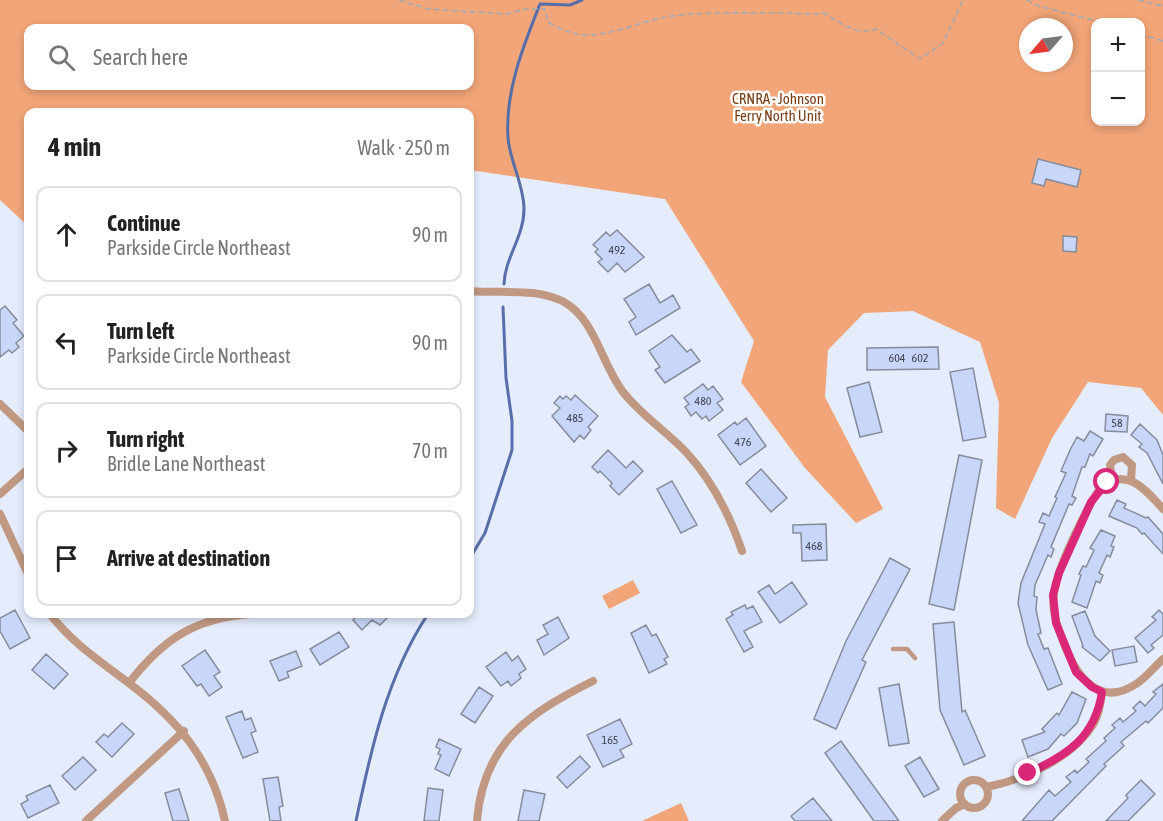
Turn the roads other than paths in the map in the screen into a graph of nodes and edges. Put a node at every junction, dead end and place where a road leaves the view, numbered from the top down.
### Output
1 (474, 291) edge
2 (0, 404) edge
3 (24, 426) edge
4 (24, 473) edge
5 (1112, 480) junction
6 (1131, 480) junction
7 (0, 494) edge
8 (1163, 508) edge
9 (0, 514) edge
10 (742, 551) dead end
11 (24, 565) edge
12 (53, 618) edge
13 (214, 618) edge
14 (893, 650) dead end
15 (915, 658) dead end
16 (1163, 659) edge
17 (593, 681) dead end
18 (129, 683) junction
19 (1102, 692) junction
20 (184, 731) junction
21 (987, 787) junction
22 (965, 804) junction
23 (86, 821) edge
24 (225, 821) edge
25 (477, 821) edge
26 (942, 821) edge

1 - 10 street
2 - 3 street
4 - 7 street
5 - 6 street
5 - 6 street
5 - 19 street
6 - 8 street
9 - 11 street
12 - 18 street
13 - 18 street
14 - 15 lane
16 - 19 street
17 - 25 street
18 - 20 street
19 - 21 street
20 - 23 street
20 - 24 street
21 - 22 street
21 - 22 street
22 - 26 street

